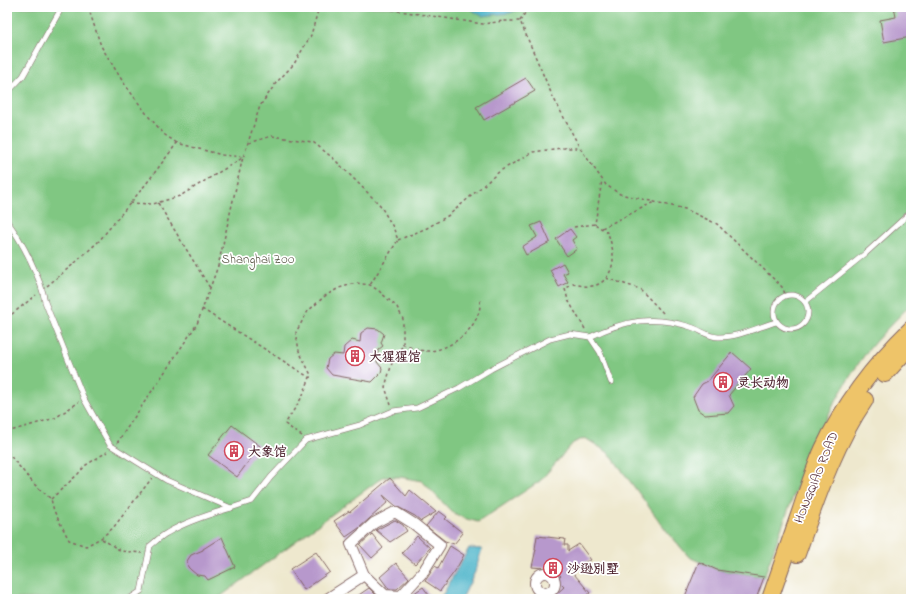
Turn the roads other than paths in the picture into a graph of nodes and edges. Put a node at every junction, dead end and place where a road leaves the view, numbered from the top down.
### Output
1 (62, 7) edge
2 (7, 93) edge
3 (911, 212) edge
4 (7, 221) edge
5 (805, 302) junction
6 (776, 322) junction
7 (911, 329) edge
8 (590, 337) junction
9 (911, 345) edge
10 (611, 382) dead end
11 (232, 508) junction
12 (364, 575) junction
13 (129, 599) edge
14 (327, 599) edge
15 (770, 599) edge
16 (782, 599) edge

1 - 2 lane
3 - 5 lane
4 - 11 lane
5 - 6 lane
5 - 6 lane
6 - 8 lane
7 - 15 main road, HONGQIAO ROAD
8 - 10 lane
8 - 11 lane
9 - 16 main road, HONGQIAO ROAD
11 - 13 lane
12 - 12 street
12 - 14 street

